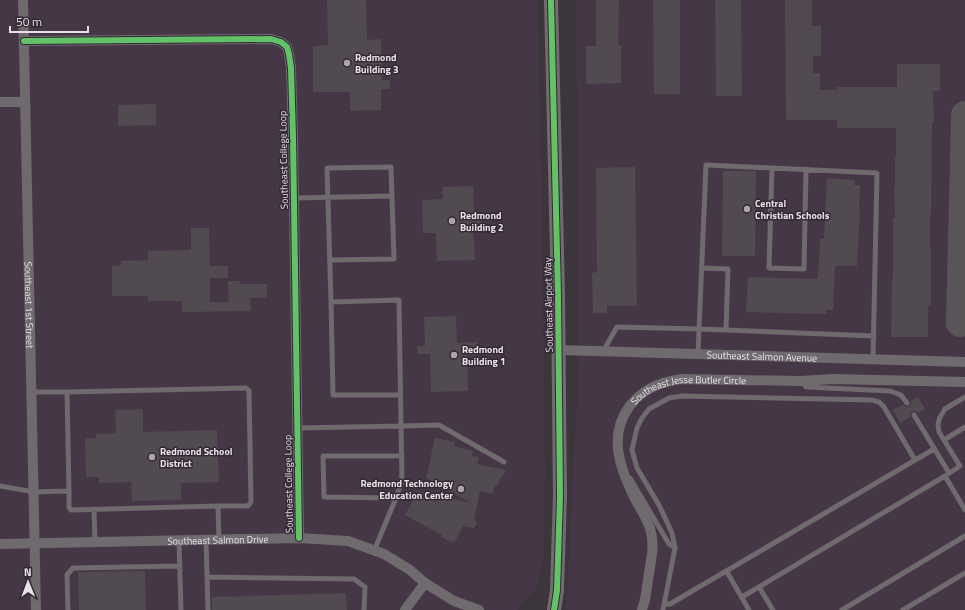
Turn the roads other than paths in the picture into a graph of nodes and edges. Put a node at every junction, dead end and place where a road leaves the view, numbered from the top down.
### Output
1 (23, 0) edge
2 (551, 0) edge
3 (24, 41) junction
4 (0, 102) edge
5 (25, 102) junction
6 (772, 168) junction
7 (806, 169) junction
8 (392, 196) junction
9 (328, 197) junction
10 (294, 198) junction
11 (330, 260) junction
12 (702, 268) junction
13 (330, 302) junction
14 (699, 329) junction
15 (726, 330) junction
16 (874, 336) junction
17 (559, 350) junction
18 (605, 352) junction
19 (698, 354) junction
20 (872, 359) junction
21 (965, 362) edge
22 (801, 381) junction
23 (965, 382) edge
24 (31, 392) junction
25 (67, 392) junction
26 (400, 394) junction
27 (965, 397) edge
28 (907, 403) dead end
29 (914, 415) dead end
30 (401, 426) junction
31 (965, 427) edge
32 (298, 428) junction
33 (944, 440) junction
34 (934, 449) junction
35 (402, 456) junction
36 (915, 460) junction
37 (504, 462) dead end
38 (622, 470) junction
39 (947, 474) junction
40 (0, 486) edge
41 (69, 491) junction
42 (34, 492) junction
43 (396, 498) junction
44 (218, 506) junction
45 (94, 509) junction
46 (965, 510) edge
47 (965, 536) edge
48 (299, 538) junction
49 (206, 540) junction
50 (219, 540) junction
51 (179, 541) junction
52 (95, 543) junction
53 (0, 544) edge
54 (35, 544) junction
55 (675, 548) junction
56 (374, 551) junction
57 (180, 566) junction
58 (727, 572) junction
59 (965, 573) edge
60 (207, 577) junction
61 (426, 583) junction
62 (759, 587) junction
63 (742, 598) junction
64 (664, 604) junction
65 (36, 610) edge
66 (68, 610) edge
67 (181, 610) edge
68 (208, 610) edge
69 (364, 610) edge
70 (405, 610) edge
71 (479, 610) edge
72 (554, 610) edge
73 (642, 610) edge
74 (663, 610) edge
75 (749, 610) edge
76 (773, 610) edge
77 (842, 610) edge
78 (903, 610) edge

1 - 3 street, Southeast 1st Street
2 - 17 main road, Southeast Airport Way
3 - 5 street, Southeast 1st Street
3 - 10 street, Southeast College Loop
4 - 5 street
5 - 24 street, Southeast 1st Street
6 - 7 lane
6 - 7 lane
6 - 12 lane
7 - 16 lane
8 - 9 lane
8 - 9 lane
8 - 11 lane
9 - 10 lane
9 - 11 lane
10 - 32 street, Southeast College Loop
11 - 13 lane
12 - 14 lane
12 - 15 lane
13 - 26 lane
13 - 26 lane
14 - 15 lane
14 - 18 lane
14 - 19 lane
15 - 16 lane
16 - 20 lane
17 - 18 street, Southeast Salmon Avenue
17 - 72 main road, Southeast Airport Way
18 - 19 street, Southeast Salmon Avenue
19 - 20 street, Southeast Salmon Avenue
20 - 21 street, Southeast Salmon Avenue
22 - 23 street, Southeast Jesse Butler Circle
22 - 28 lane
22 - 38 street, Southeast Jesse Butler Circle
24 - 25 lane
24 - 42 street, Southeast 1st Street
25 - 41 lane
25 - 44 lane
26 - 30 lane
27 - 33 lane
29 - 34 lane
30 - 32 lane
30 - 35 lane
30 - 37 lane
31 - 33 lane
32 - 48 street, Southeast College Loop
33 - 39 lane
34 - 36 lane
34 - 39 lane
35 - 43 lane
35 - 43 lane
36 - 55 lane
36 - 58 lane
38 - 55 lane
38 - 73 street, Southeast Jesse Butler Circle
39 - 46 lane
39 - 62 lane
40 - 42 lane
41 - 42 lane
41 - 45 lane
42 - 54 street, Southeast 1st Street
43 - 56 lane
44 - 45 lane
44 - 50 lane
45 - 52 lane
47 - 77 lane
48 - 50 street, Southeast Salmon Drive
48 - 56 street, Southeast Salmon Drive
49 - 50 street, Southeast Salmon Drive
49 - 51 street, Southeast Salmon Drive
49 - 60 lane
51 - 52 street, Southeast Salmon Drive
51 - 57 lane
52 - 54 street, Southeast Salmon Drive
53 - 54 street, Southeast Salmon Drive
54 - 65 street, Southeast 1st Street
55 - 64 lane
56 - 61 street, Southeast Salmon Drive
57 - 66 lane
57 - 67 lane
58 - 63 lane
58 - 64 lane
59 - 78 lane
60 - 68 lane
60 - 69 lane
61 - 70 street
61 - 71 street, Southeast Salmon Drive
62 - 63 lane
62 - 76 lane
63 - 75 lane
64 - 74 lane

